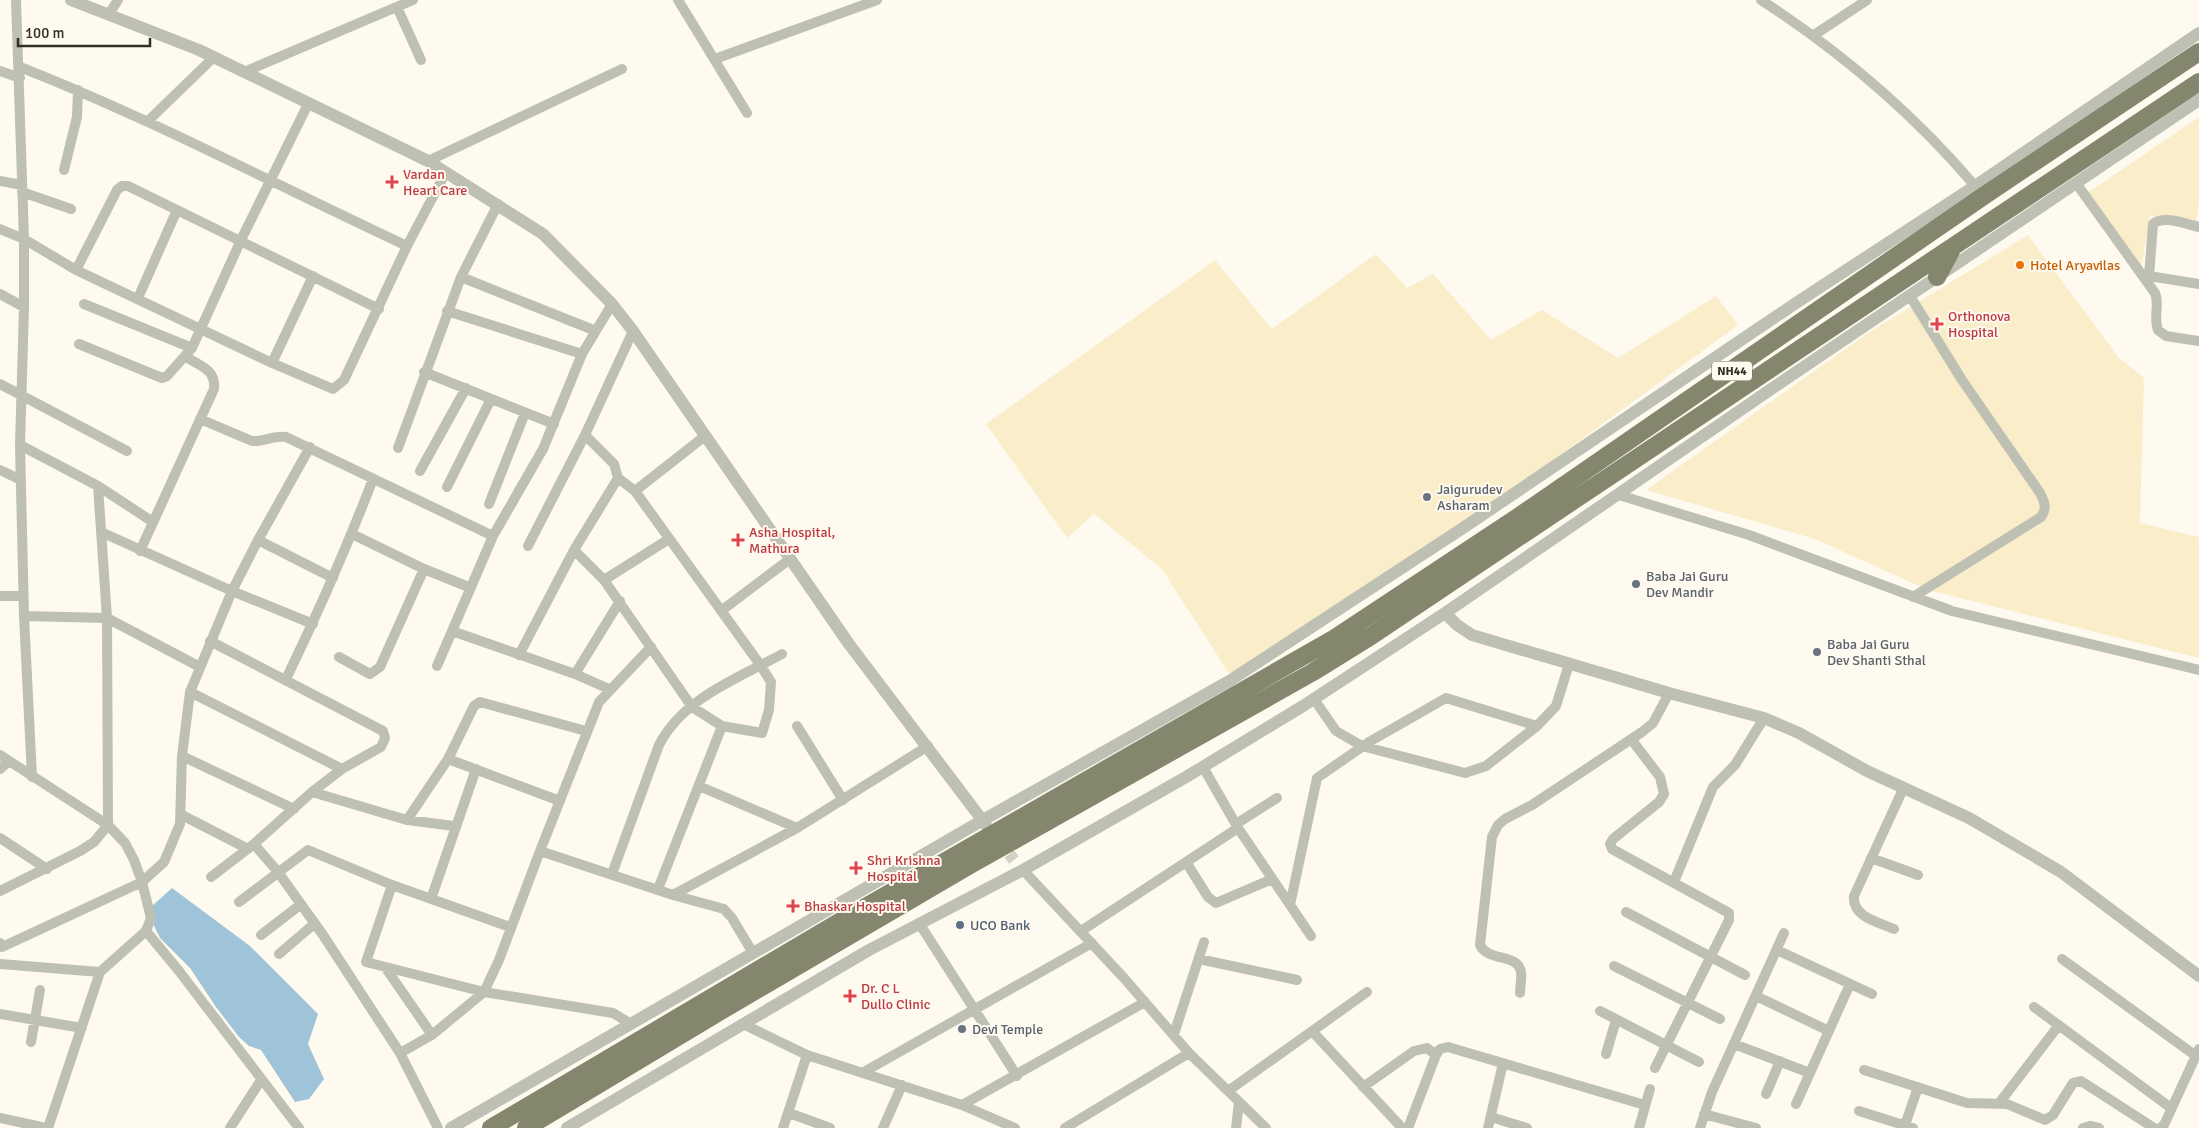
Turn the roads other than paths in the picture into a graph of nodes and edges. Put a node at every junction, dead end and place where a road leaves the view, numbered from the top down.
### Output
1 (16, 0) edge
2 (71, 0) edge
3 (118, 0) edge
4 (413, 0) edge
5 (678, 0) edge
6 (877, 0) edge
7 (1761, 0) edge
8 (1867, 0) edge
9 (397, 7) junction
10 (110, 14) junction
11 (2199, 33) edge
12 (1814, 35) junction
13 (2199, 52) edge
14 (214, 57) junction
15 (715, 59) junction
16 (421, 60) dead end
17 (20, 68) junction
18 (622, 69) dead end
19 (0, 71) edge
20 (244, 72) junction
21 (20, 78) junction
22 (2199, 82) edge
23 (78, 90) junction
24 (2199, 100) edge
25 (308, 104) junction
26 (747, 113) dead end
27 (148, 121) junction
28 (428, 161) junction
29 (64, 170) dead end
30 (446, 172) junction
31 (0, 180) edge
32 (269, 182) junction
33 (2076, 183) junction
34 (1975, 186) junction
35 (22, 188) junction
36 (498, 204) junction
37 (71, 209) dead end
38 (177, 210) junction
39 (2199, 226) edge
40 (0, 229) edge
41 (24, 239) junction
42 (241, 240) junction
43 (407, 246) junction
44 (1953, 248) junction
45 (76, 270) junction
46 (2146, 275) junction
47 (313, 276) junction
48 (461, 277) junction
49 (1937, 277) junction
50 (2199, 284) edge
51 (0, 294) edge
52 (1910, 296) junction
53 (138, 298) junction
54 (84, 304) dead end
55 (612, 304) junction
56 (24, 306) junction
57 (379, 308) junction
58 (447, 311) junction
59 (200, 327) junction
60 (596, 331) junction
61 (632, 331) junction
62 (2199, 341) edge
63 (79, 344) dead end
64 (192, 348) junction
65 (582, 354) junction
66 (186, 357) junction
67 (272, 363) junction
68 (424, 372) junction
69 (0, 384) edge
70 (466, 388) junction
71 (21, 395) junction
72 (491, 399) junction
73 (525, 413) junction
74 (200, 419) junction
75 (554, 424) junction
76 (585, 435) junction
77 (704, 436) junction
78 (20, 445) junction
79 (310, 448) junction
80 (398, 448) dead end
81 (127, 451) dead end
82 (0, 470) edge
83 (420, 472) dead end
84 (618, 478) junction
85 (373, 479) junction
86 (21, 480) junction
87 (98, 486) junction
88 (448, 487) dead end
89 (635, 491) junction
90 (1619, 495) junction
91 (489, 504) dead end
92 (153, 522) junction
93 (101, 532) junction
94 (352, 534) junction
95 (493, 536) junction
96 (669, 539) junction
97 (258, 540) junction
98 (528, 546) dead end
99 (574, 550) junction
100 (140, 551) junction
101 (790, 559) junction
102 (424, 569) junction
103 (333, 578) junction
104 (604, 580) junction
105 (471, 588) junction
106 (232, 592) junction
107 (0, 596) edge
108 (23, 596) junction
109 (1913, 596) junction
110 (620, 601) junction
111 (721, 610) junction
112 (1445, 613) junction
113 (24, 616) junction
114 (107, 618) junction
115 (313, 624) junction
116 (452, 631) junction
117 (210, 641) junction
118 (651, 647) junction
119 (782, 654) dead end
120 (519, 655) junction
121 (339, 657) dead end
122 (1569, 664) junction
123 (437, 666) dead end
124 (761, 666) junction
125 (200, 667) junction
126 (2199, 670) edge
127 (575, 674) junction
128 (286, 679) junction
129 (609, 689) junction
130 (190, 692) junction
131 (1669, 693) junction
132 (1314, 698) junction
133 (692, 707) junction
134 (1764, 718) junction
135 (722, 726) junction
136 (797, 726) dead end
137 (1536, 726) junction
138 (586, 731) junction
139 (1631, 739) junction
140 (928, 746) junction
141 (1362, 746) junction
142 (182, 756) junction
143 (4, 758) edge
144 (448, 759) junction
145 (1202, 767) junction
146 (0, 769) edge
147 (342, 769) junction
148 (476, 770) junction
149 (32, 777) junction
150 (698, 786) junction
151 (1904, 788) junction
152 (312, 792) junction
153 (1277, 798) dead end
154 (843, 800) junction
155 (560, 801) junction
156 (294, 809) junction
157 (182, 815) junction
158 (408, 820) junction
159 (984, 822) junction
160 (108, 825) junction
161 (454, 826) junction
162 (1237, 826) junction
163 (797, 828) junction
164 (0, 838) edge
165 (251, 846) junction
166 (540, 851) junction
167 (1871, 858) junction
168 (1014, 860) tunnel mouth
169 (1186, 862) junction
170 (47, 869) junction
171 (1022, 870) junction
172 (278, 872) junction
173 (612, 874) junction
174 (1918, 875) dead end
175 (211, 877) dead end
176 (1272, 879) junction
177 (142, 882) junction
178 (1674, 882) junction
179 (392, 885) junction
180 (658, 889) junction
181 (0, 891) edge
182 (673, 895) junction
183 (430, 899) junction
184 (238, 902) dead end
185 (300, 905) junction
186 (1290, 905) junction
187 (1626, 912) dead end
188 (919, 923) junction
189 (314, 924) junction
190 (510, 927) junction
191 (1894, 928) dead end
192 (146, 930) junction
193 (1081, 930) junction
194 (1784, 934) dead end
195 (261, 935) dead end
196 (1311, 936) dead end
197 (1204, 942) dead end
198 (1092, 943) junction
199 (1, 946) edge
200 (1777, 950) junction
201 (753, 953) junction
202 (279, 954) dead end
203 (1710, 957) junction
204 (1199, 959) junction
205 (2062, 959) dead end
206 (0, 964) edge
207 (1614, 966) dead end
208 (385, 967) junction
209 (100, 972) junction
210 (1745, 975) dead end
211 (2199, 976) edge
212 (1297, 980) dead end
213 (1850, 984) junction
214 (40, 990) dead end
215 (484, 992) junction
216 (1367, 992) dead end
217 (1520, 993) dead end
218 (1872, 994) dead end
219 (1756, 996) junction
220 (1145, 1002) junction
221 (1687, 1004) junction
222 (2034, 1007) dead end
223 (975, 1011) junction
224 (1600, 1011) dead end
225 (0, 1014) edge
226 (1720, 1019) dead end
227 (36, 1020) junction
228 (1616, 1020) junction
229 (631, 1024) junction
230 (743, 1024) junction
231 (2059, 1026) junction
232 (82, 1028) junction
233 (1312, 1031) junction
234 (1829, 1032) junction
235 (1174, 1034) junction
236 (432, 1035) junction
237 (31, 1042) dead end
238 (1734, 1044) junction
239 (1666, 1046) junction
240 (400, 1053) junction
241 (1189, 1053) junction
242 (2197, 1053) edge
243 (1606, 1054) dead end
244 (807, 1055) junction
245 (1436, 1055) junction
246 (1780, 1061) junction
247 (1699, 1062) dead end
248 (1503, 1063) junction
249 (1655, 1068) dead end
250 (1864, 1070) dead end
251 (862, 1073) junction
252 (1810, 1073) junction
253 (1017, 1076) junction
254 (261, 1080) junction
255 (902, 1085) junction
256 (1363, 1087) junction
257 (1918, 1087) junction
258 (1650, 1089) dead end
259 (1228, 1091) junction
260 (1766, 1094) dead end
261 (1239, 1102) junction
262 (2000, 1102) junction
263 (1796, 1104) dead end
264 (962, 1105) junction
265 (1645, 1105) junction
266 (2171, 1108) junction
267 (1859, 1111) dead end
268 (789, 1113) junction
269 (1704, 1114) junction
270 (1491, 1117) junction
271 (0, 1118) edge
272 (2143, 1125) edge
273 (1908, 1127) edge
274 (47, 1128) edge
275 (230, 1128) edge
276 (299, 1128) edge
277 (438, 1128) edge
278 (451, 1128) edge
279 (491, 1128) edge
280 (526, 1128) edge
281 (567, 1128) edge
282 (783, 1128) edge
283 (830, 1128) edge
284 (884, 1128) edge
285 (1014, 1128) edge
286 (1065, 1128) edge
287 (1236, 1128) edge
288 (1266, 1128) edge
289 (1402, 1128) edge
290 (1408, 1128) edge
291 (1488, 1128) edge
292 (1527, 1128) edge
293 (1639, 1128) edge
294 (1700, 1128) edge
295 (1756, 1128) edge
296 (2083, 1128) edge
297 (2099, 1128) edge
298 (2154, 1128) edge
299 (2160, 1128) edge

1 - 17 street
2 - 10 street
3 - 10 street
4 - 9 street
5 - 15 street
6 - 15 street
7 - 12 street
8 - 12 street
9 - 16 street
9 - 20 street
10 - 14 street
11 - 34 street
12 - 34 street
13 - 279 highway, NH44
14 - 20 street
14 - 27 street
15 - 26 street
17 - 21 street
17 - 23 street
18 - 28 street
19 - 21 street
20 - 25 street
21 - 35 street
22 - 44 highway, NH44
23 - 27 street
23 - 29 street
24 - 33 street
25 - 28 street
25 - 32 street
27 - 32 street
28 - 30 street
30 - 36 street
30 - 43 street
31 - 35 street
32 - 42 street
32 - 43 street
33 - 46 street
33 - 49 street
34 - 159 street
35 - 37 street
35 - 41 street
36 - 48 street
36 - 55 street
38 - 42 street
38 - 45 street
38 - 53 street
39 - 46 street
40 - 41 street
41 - 45 street
41 - 56 street
42 - 47 street
42 - 59 street
43 - 57 street
44 - 49 highway
44 - 280 highway, NH44
45 - 53 street
46 - 50 street
46 - 62 street
47 - 57 street
47 - 67 street
48 - 58 street
48 - 60 street
49 - 52 street
51 - 56 street
52 - 90 street
52 - 109 street
53 - 59 street
54 - 64 street
55 - 60 street
55 - 61 street
56 - 71 street
57 - 67 street
58 - 65 street
58 - 68 street
59 - 64 street
59 - 67 street
60 - 65 street
61 - 76 street
61 - 77 street
63 - 66 street
64 - 66 street
65 - 75 street
66 - 74 street
68 - 70 street
68 - 80 street
69 - 71 street
70 - 72 street
70 - 83 street
71 - 78 street
71 - 81 street
72 - 73 street
72 - 88 street
73 - 75 street
73 - 91 street
74 - 79 street
74 - 92 street
75 - 95 street
76 - 84 street
76 - 98 street
77 - 89 street
77 - 101 street
78 - 86 street
78 - 87 street
79 - 85 street
79 - 97 street
82 - 86 street
84 - 89 street
84 - 99 street
85 - 94 street
85 - 95 street
86 - 108 street
87 - 92 street
87 - 93 street
89 - 96 street
90 - 109 street
90 - 112 street
92 - 100 street
93 - 100 street
93 - 114 street
94 - 102 street
94 - 103 street
95 - 105 street
96 - 104 street
96 - 111 street
97 - 103 street
97 - 106 street
99 - 104 street
99 - 120 street
100 - 106 street
101 - 111 street
101 - 140 street
102 - 105 street
102 - 121 street
103 - 115 street
104 - 110 street
105 - 116 street
106 - 115 street
106 - 117 street
107 - 108 street
108 - 113 street
109 - 126 street
110 - 118 street
110 - 127 street
111 - 124 street
112 - 122 street
112 - 132 street
113 - 114 street
113 - 149 street
114 - 125 street
114 - 160 street
115 - 128 street
116 - 120 street
116 - 123 street
117 - 125 street
117 - 128 street
118 - 129 street
118 - 133 street
119 - 124 street
120 - 127 street
122 - 131 street
122 - 137 street
124 - 133 street
124 - 135 street
125 - 130 street
127 - 129 street
128 - 147 street
129 - 138 street
130 - 142 street
130 - 147 street
131 - 134 street
131 - 139 street
132 - 141 street
132 - 145 street
133 - 135 street
133 - 173 street
134 - 151 street
134 - 178 street
135 - 150 street
136 - 154 street
137 - 141 street
137 - 141 street
138 - 144 street
138 - 155 street
139 - 178 street
139 - 217 street
140 - 154 street
140 - 159 street
141 - 186 street
142 - 156 street
142 - 157 street
143 - 146 street
143 - 149 street
144 - 148 street
144 - 158 street
145 - 162 street
145 - 171 street
147 - 152 street
148 - 155 street
148 - 161 street
149 - 160 street
150 - 163 street
150 - 180 street
151 - 167 street
151 - 211 street
152 - 156 street
152 - 158 street
153 - 162 street
154 - 163 street
155 - 166 street
156 - 165 street
157 - 165 street
157 - 177 street
158 - 161 street
159 - 201 street
160 - 170 street
160 - 177 street
161 - 183 street
162 - 169 street
162 - 176 street
163 - 182 street
164 - 170 street
165 - 172 street
165 - 175 street
166 - 173 street
166 - 190 street
167 - 174 street
167 - 191 street
168 - 171 street
169 - 176 street
169 - 193 street
170 - 181 street
171 - 188 street
171 - 193 street
172 - 179 street
172 - 184 street
172 - 185 street
173 - 180 street
176 - 186 street
177 - 192 street
177 - 199 street
178 - 203 street
179 - 183 street
179 - 208 street
180 - 182 street
182 - 201 street
183 - 190 street
185 - 189 street
185 - 195 street
186 - 196 street
187 - 203 street
188 - 223 street
188 - 230 street
189 - 202 street
189 - 240 street
190 - 215 street
192 - 209 street
192 - 254 street
193 - 198 street
194 - 200 street
197 - 204 street
198 - 220 street
198 - 223 street
199 - 206 street
200 - 213 street
200 - 219 street
201 - 229 street
203 - 210 street
203 - 221 street
204 - 212 street
204 - 235 street
205 - 242 street
206 - 209 street
207 - 221 street
208 - 215 street
208 - 236 street
209 - 232 street
213 - 218 street
213 - 234 street
214 - 227 street
215 - 229 street
215 - 236 street
216 - 233 street
219 - 234 street
219 - 238 street
220 - 235 street
220 - 253 street
221 - 226 street
221 - 239 street
222 - 231 street
223 - 251 street
223 - 253 street
224 - 228 street
225 - 227 street
227 - 232 street
227 - 237 street
228 - 239 street
228 - 243 street
229 - 278 street
230 - 244 street
230 - 281 street
231 - 262 street
231 - 266 street
232 - 274 street
233 - 256 street
233 - 259 street
234 - 252 street
235 - 241 street
236 - 240 street
238 - 246 street
238 - 269 street
239 - 247 street
239 - 249 street
240 - 277 street
241 - 259 street
241 - 286 street
242 - 266 street
244 - 251 street
244 - 268 street
245 - 248 street
245 - 256 street
245 - 290 street
246 - 252 street
246 - 260 street
248 - 265 street
248 - 270 street
250 - 257 street
251 - 255 street
252 - 263 street
253 - 264 street
254 - 275 street
254 - 276 street
255 - 264 street
255 - 284 street
256 - 289 street
257 - 262 street
257 - 273 street
258 - 265 street
259 - 261 street
261 - 287 street
261 - 288 street
262 - 272 street
264 - 285 street
265 - 293 street
266 - 299 street
267 - 273 street
268 - 282 street
268 - 283 street
269 - 294 street
269 - 295 street
270 - 291 street
270 - 292 street
271 - 274 street
272 - 298 street
296 - 297 street

